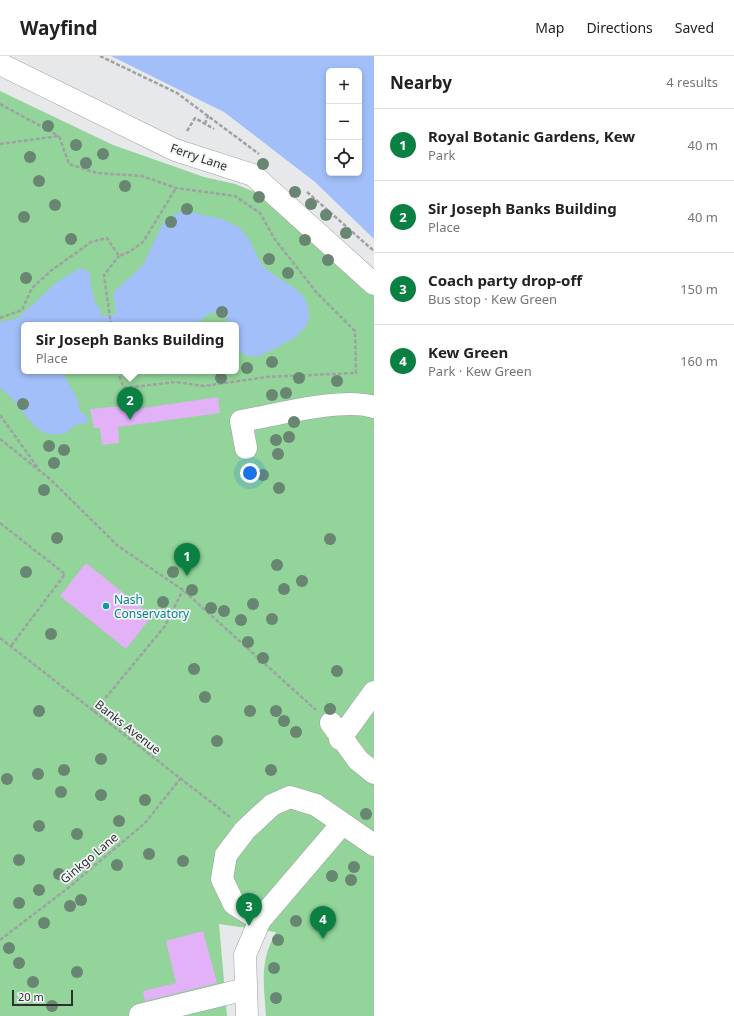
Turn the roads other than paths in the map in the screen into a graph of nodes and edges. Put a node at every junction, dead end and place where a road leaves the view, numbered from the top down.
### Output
1 (0, 64) edge
2 (374, 284) edge
3 (374, 407) edge
4 (246, 448) dead end
5 (374, 692) edge
6 (374, 773) edge
7 (342, 824) junction
8 (374, 845) edge
9 (260, 920) junction
10 (246, 989) junction
11 (140, 1015) edge
12 (247, 1016) edge

1 - 2 street, Ferry Lane
3 - 4 street
5 - 6 street
7 - 8 street
7 - 9 street
7 - 9 street
9 - 10 street
10 - 11 street
10 - 12 street

